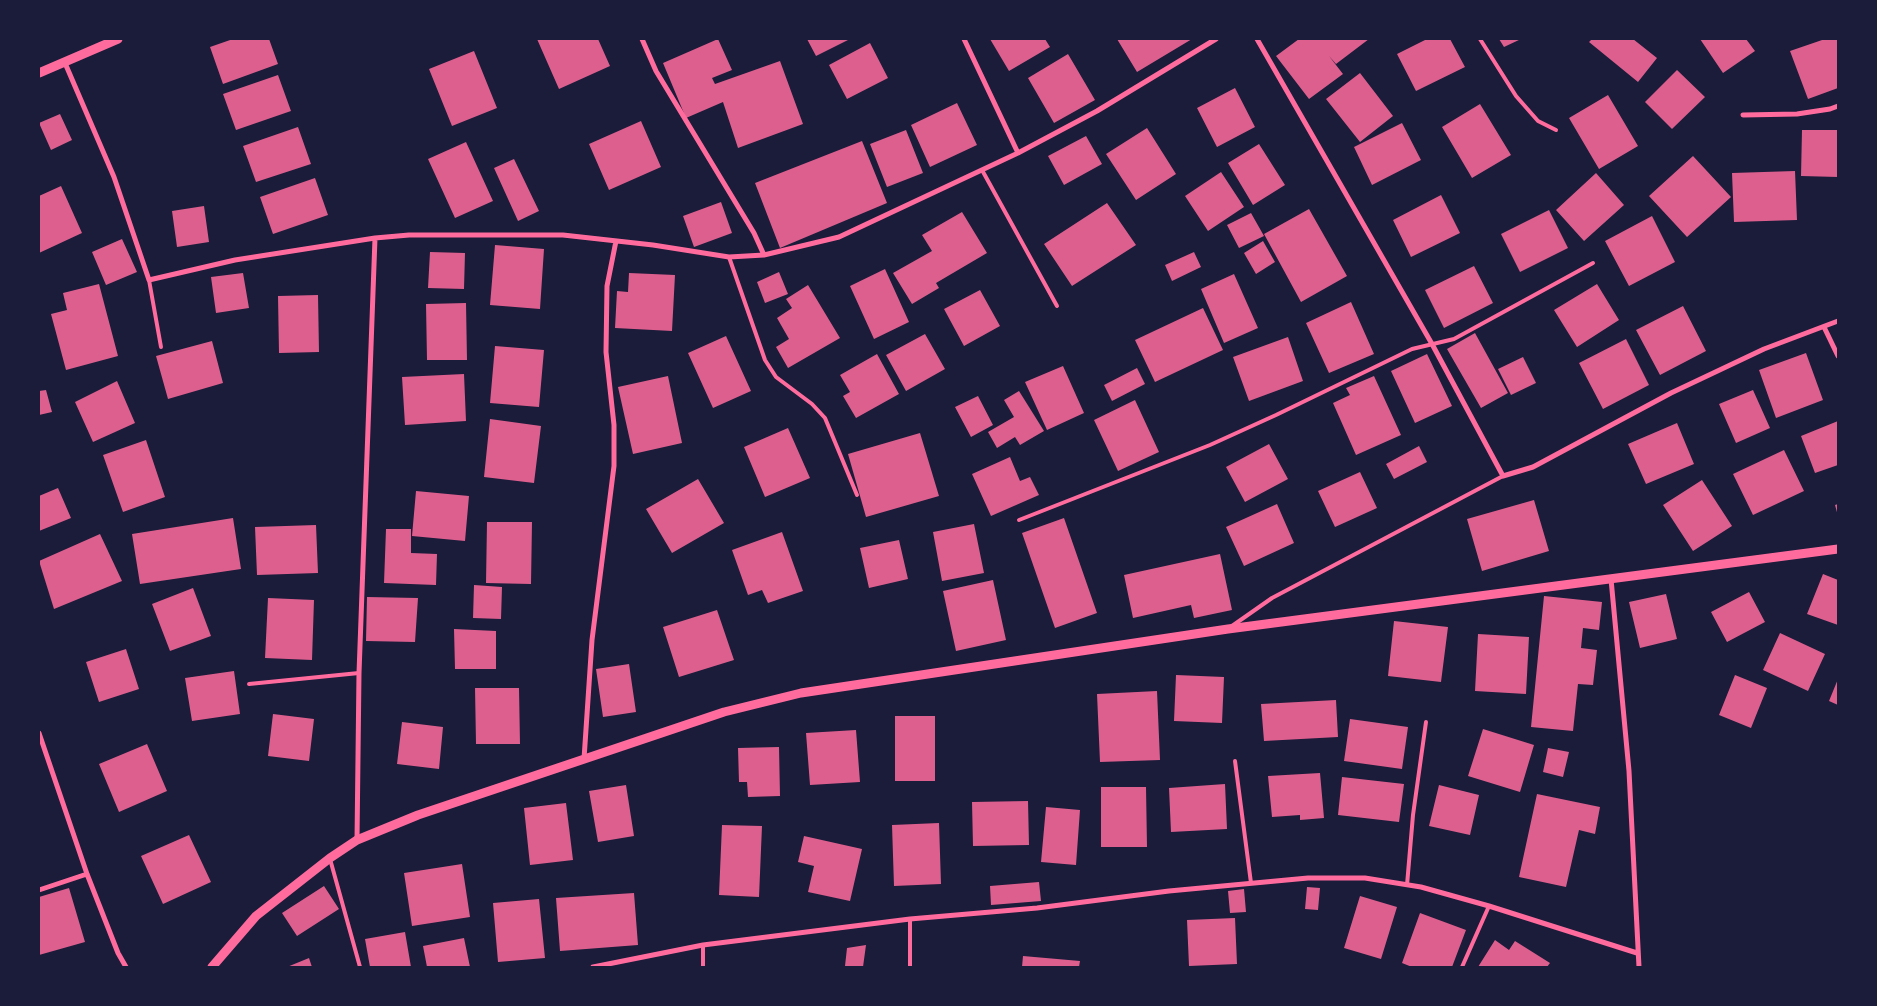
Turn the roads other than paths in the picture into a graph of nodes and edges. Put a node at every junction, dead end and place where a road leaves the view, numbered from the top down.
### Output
1 (118, 39) edge
2 (642, 39) edge
3 (964, 39) edge
4 (1216, 39) edge
5 (1257, 39) edge
6 (1480, 39) edge
7 (64, 63) junction
8 (39, 73) edge
9 (1838, 106) edge
10 (1743, 114) dead end
11 (1556, 130) dead end
12 (1018, 153) junction
13 (982, 170) junction
14 (375, 238) junction
15 (616, 241) junction
16 (764, 255) junction
17 (729, 257) junction
18 (1593, 263) dead end
19 (149, 280) junction
20 (1056, 306) dead end
21 (1838, 320) edge
22 (1824, 327) junction
23 (1432, 344) junction
24 (160, 347) dead end
25 (1838, 356) edge
26 (1503, 476) junction
27 (857, 495) dead end
28 (1019, 520) dead end
29 (1838, 549) edge
30 (1611, 579) junction
31 (1228, 629) junction
32 (359, 673) junction
33 (249, 684) dead end
34 (1426, 722) dead end
35 (39, 733) edge
36 (584, 760) junction
37 (1235, 761) dead end
38 (357, 840) junction
39 (330, 858) junction
40 (87, 874) junction
41 (1250, 883) junction
42 (1407, 885) junction
43 (39, 890) edge
44 (1489, 906) junction
45 (910, 919) junction
46 (703, 945) junction
47 (1637, 953) junction
48 (126, 967) edge
49 (212, 967) edge
50 (360, 967) edge
51 (593, 967) edge
52 (703, 967) edge
53 (910, 967) edge
54 (1462, 967) edge
55 (1639, 967) edge

1 - 7 street
2 - 16 street
3 - 12 street
4 - 12 street
5 - 23 street
6 - 11 lane
7 - 8 street
7 - 19 street
9 - 10 street
12 - 13 street
13 - 16 street
13 - 20 lane
14 - 15 street
14 - 19 street
14 - 32 street
15 - 17 street
15 - 36 street
16 - 17 street
17 - 27 lane
18 - 23 lane
19 - 24 lane
21 - 22 street
22 - 25 street
22 - 26 street
23 - 26 street
23 - 28 lane
26 - 31 lane
29 - 30 street
30 - 31 street
30 - 47 street
31 - 36 street
32 - 33 lane
32 - 38 street
34 - 42 lane
35 - 40 street
36 - 38 street
37 - 41 lane
38 - 39 street
39 - 49 street
39 - 50 lane
40 - 43 street
40 - 48 street
41 - 42 street
41 - 45 street
42 - 44 street
44 - 47 street
44 - 54 lane
45 - 46 street
45 - 53 lane
46 - 51 street
46 - 52 lane
47 - 55 street

